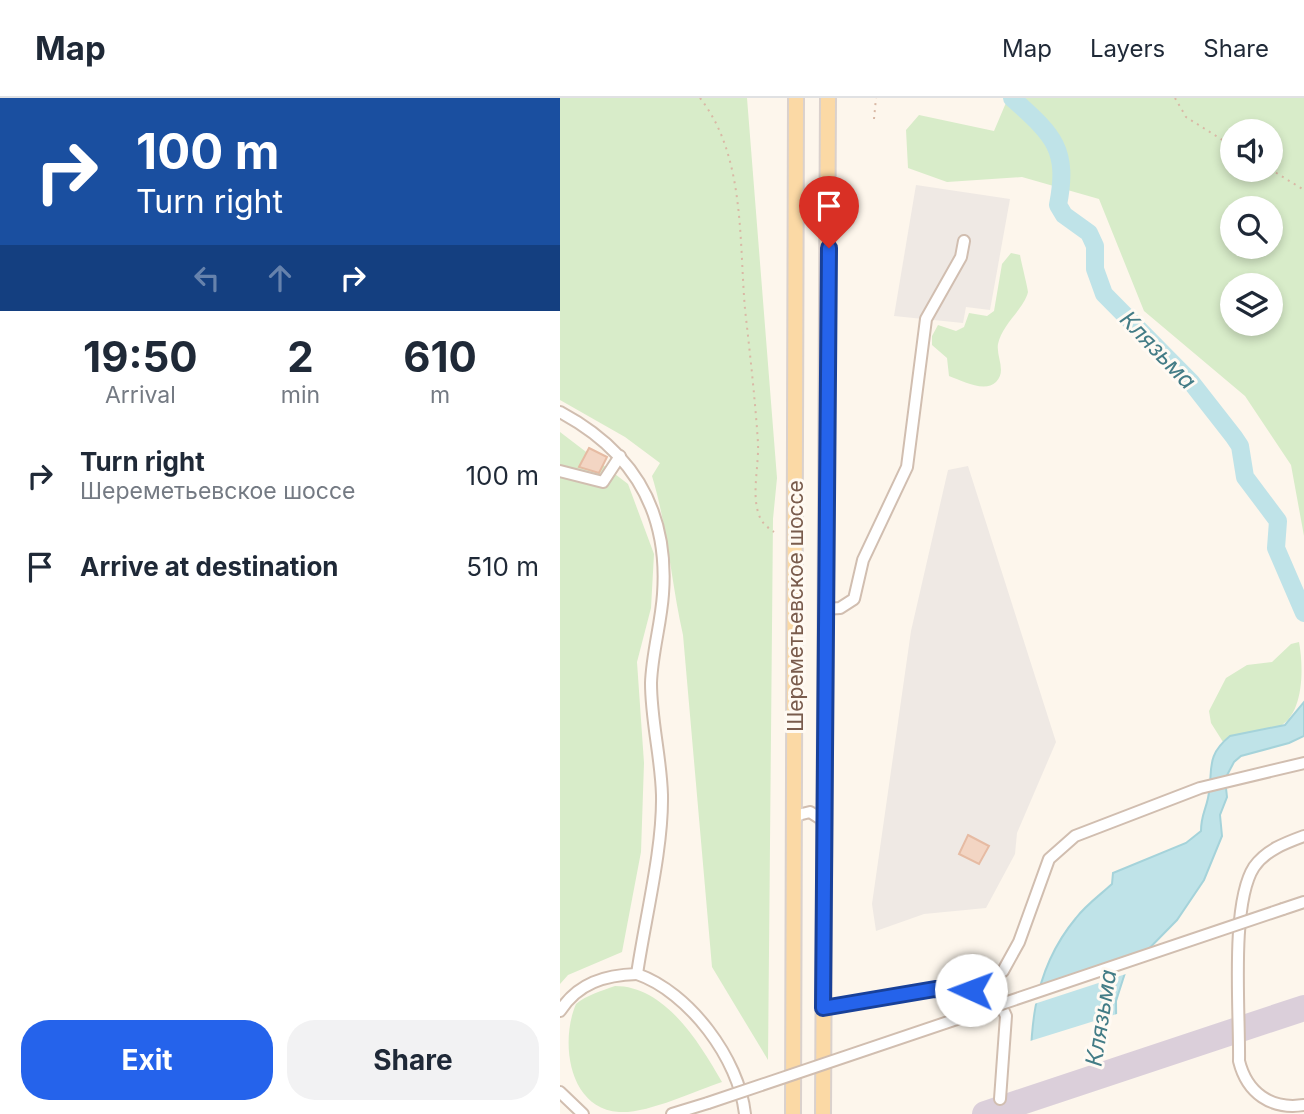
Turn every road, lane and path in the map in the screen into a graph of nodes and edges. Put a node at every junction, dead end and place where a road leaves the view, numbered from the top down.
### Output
1 (699, 98) edge
2 (796, 98) edge
3 (828, 98) edge
4 (876, 98) edge
5 (1175, 98) edge
6 (874, 119) dead end
7 (1220, 138) edge
8 (1283, 177) edge
9 (1304, 190) edge
10 (964, 241) dead end
11 (560, 412) edge
12 (620, 456) junction
13 (560, 471) edge
14 (774, 532) dead end
15 (825, 609) junction
16 (1304, 763) edge
17 (823, 825) junction
18 (793, 828) junction
19 (1304, 836) edge
20 (1304, 902) edge
21 (637, 974) junction
22 (971, 990) junction
23 (823, 1008) junction
24 (560, 1011) edge
25 (560, 1092) edge
26 (1000, 1099) dead end
27 (1304, 1105) edge
28 (583, 1114) edge
29 (672, 1114) edge
30 (745, 1114) edge
31 (793, 1114) edge
32 (823, 1114) edge

1 - 14 path
2 - 18 main road, Шереметьевское шоссе
3 - 15 main road, Шереметьевское шоссе
4 - 6 path
5 - 7 path
8 - 9 path
10 - 15 street
11 - 12 street
12 - 13 street
12 - 21 street
15 - 17 main road, Шереметьевское шоссе
16 - 22 street
17 - 18 street
17 - 23 main road, Шереметьевское шоссе
18 - 31 main road, Шереметьевское шоссе
19 - 27 street
20 - 29 street, bridge
21 - 24 street
21 - 30 street
22 - 23 street
22 - 26 street
23 - 32 main road, Шереметьевское шоссе
25 - 28 street

